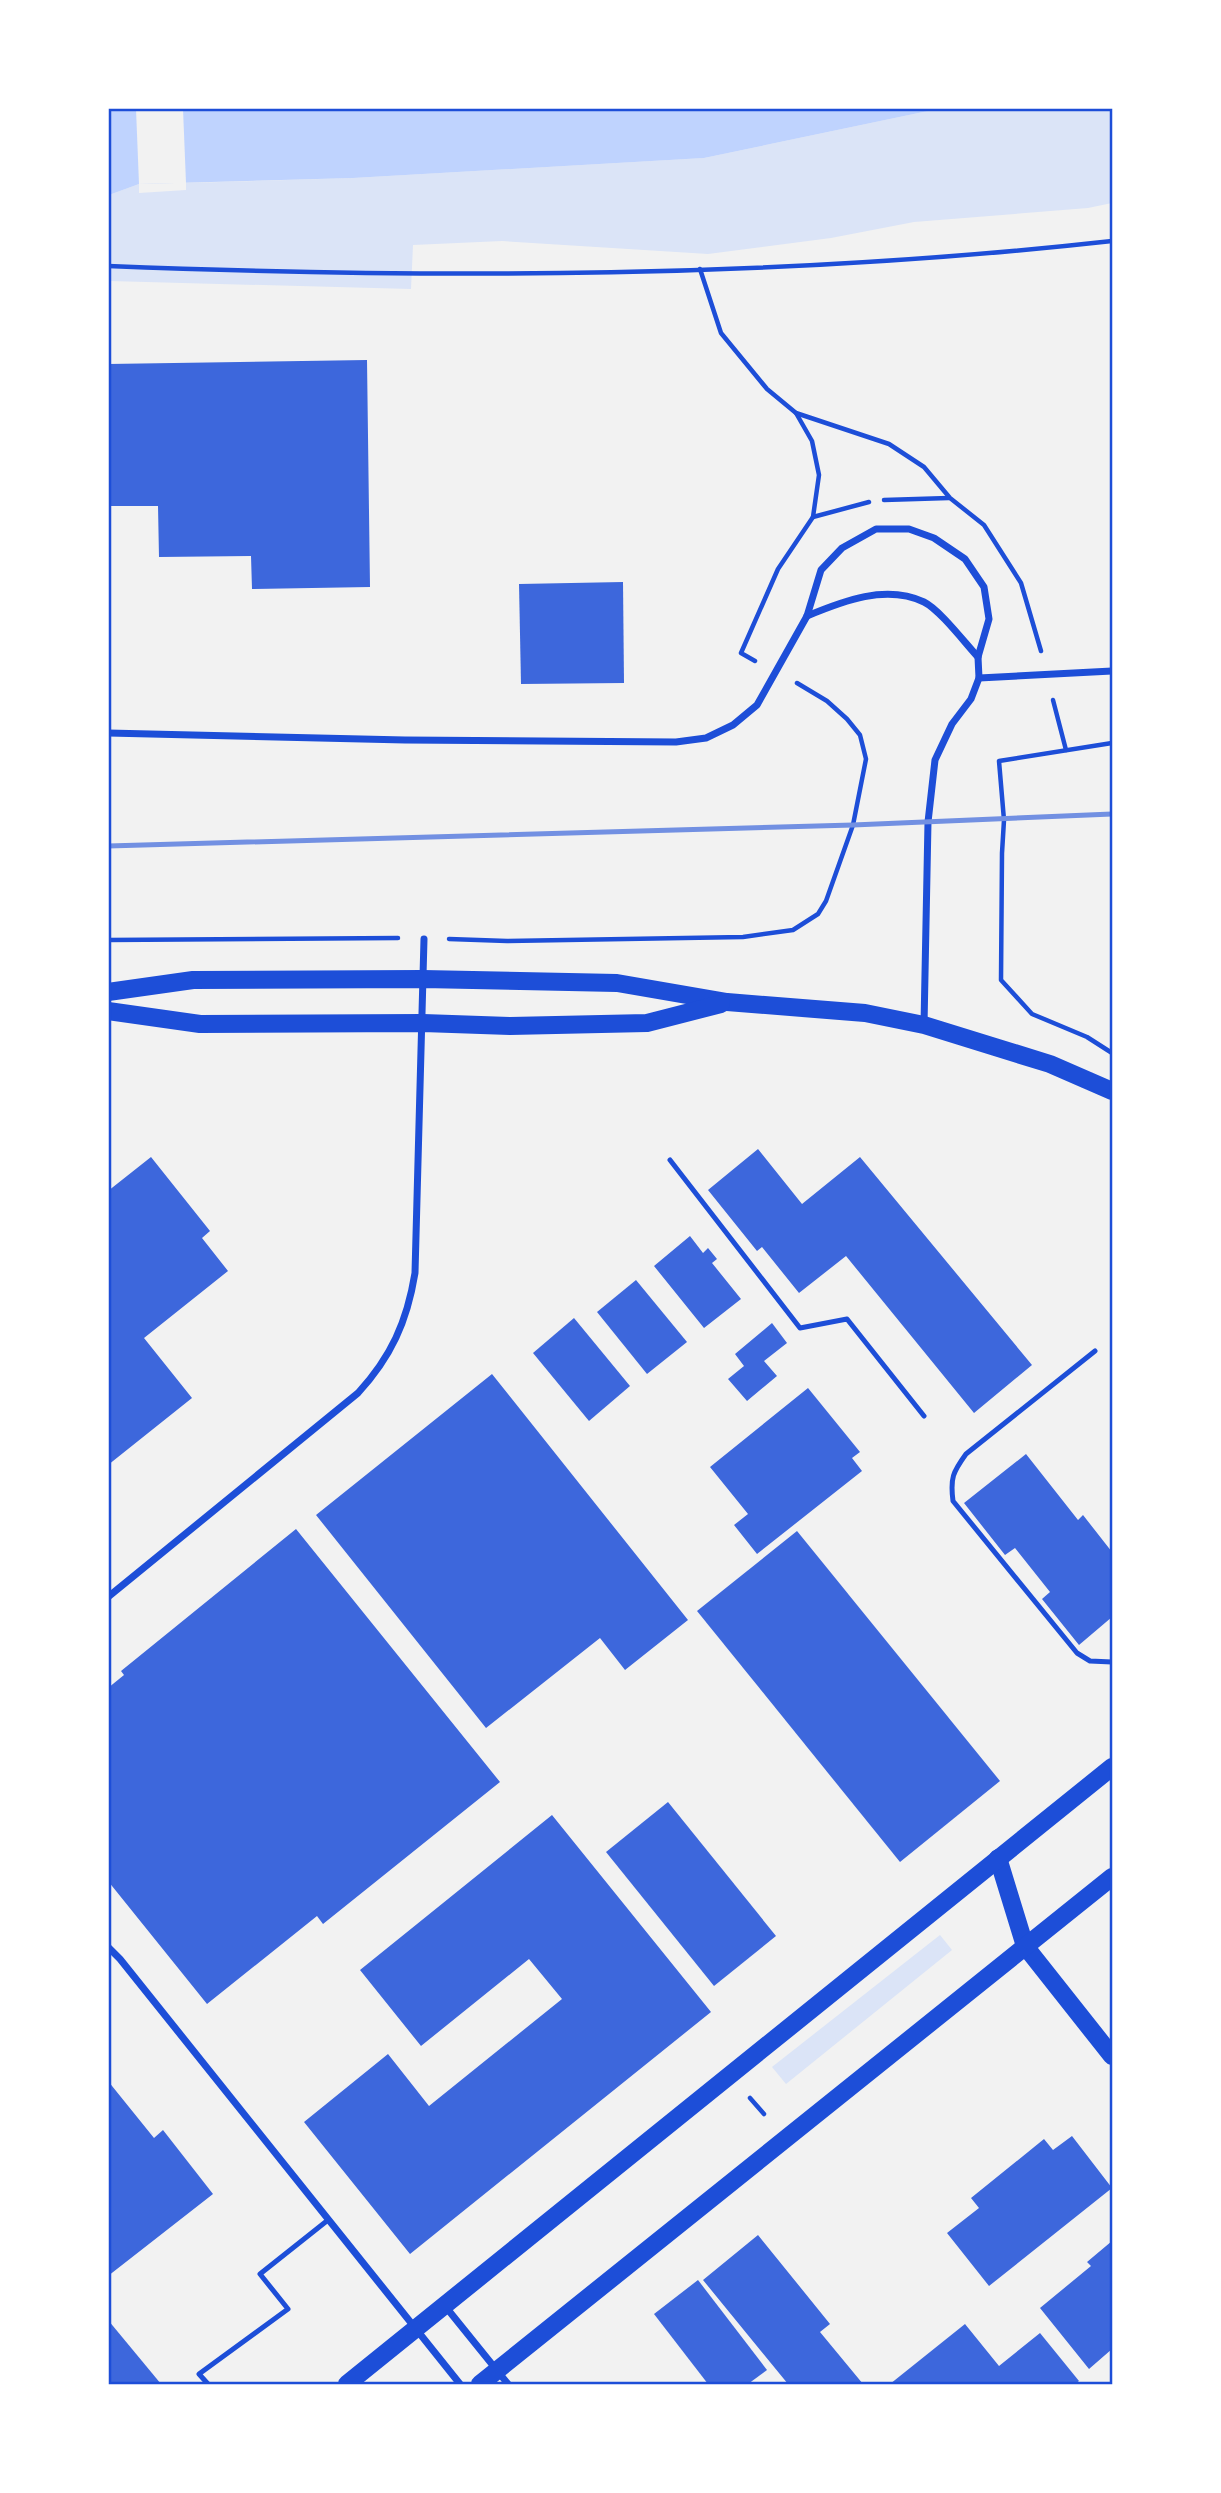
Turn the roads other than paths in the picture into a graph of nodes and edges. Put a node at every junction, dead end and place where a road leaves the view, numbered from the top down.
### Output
1 (807, 616) junction
2 (978, 657) junction
3 (1112, 671) edge
4 (979, 678) junction
5 (108, 733) edge
6 (424, 939) road end
7 (423, 979) junction
8 (108, 992) edge
9 (727, 1002) junction
10 (108, 1011) edge
11 (423, 1023) junction
12 (924, 1025) junction
13 (1112, 1091) edge
14 (670, 1160) dead end
15 (1095, 1351) dead end
16 (924, 1416) dead end
17 (108, 1597) edge
18 (1112, 1662) edge
19 (1112, 1767) edge
20 (998, 1858) junction
21 (1112, 1877) edge
22 (1025, 1946) junction
23 (108, 1947) edge
24 (1112, 2056) edge
25 (328, 2220) junction
26 (445, 2306) junction
27 (416, 2330) junction
28 (503, 2377) edge
29 (208, 2385) edge
30 (347, 2385) edge
31 (460, 2385) edge
32 (480, 2385) edge

1 - 2 street
1 - 2 street
1 - 5 street
2 - 4 street
3 - 4 street
4 - 12 street
6 - 7 street
7 - 8 main road
7 - 9 main road
7 - 11 street
9 - 11 main road
9 - 12 main road
10 - 11 main road
11 - 17 street
12 - 13 main road
14 - 16 lane
15 - 18 lane
19 - 20 main road
20 - 22 main road
20 - 26 main road
21 - 22 main road
22 - 24 main road
22 - 28 main road
23 - 25 street
25 - 27 street
25 - 29 lane
26 - 27 main road
26 - 28 street
27 - 30 main road
27 - 31 street
28 - 32 main road

